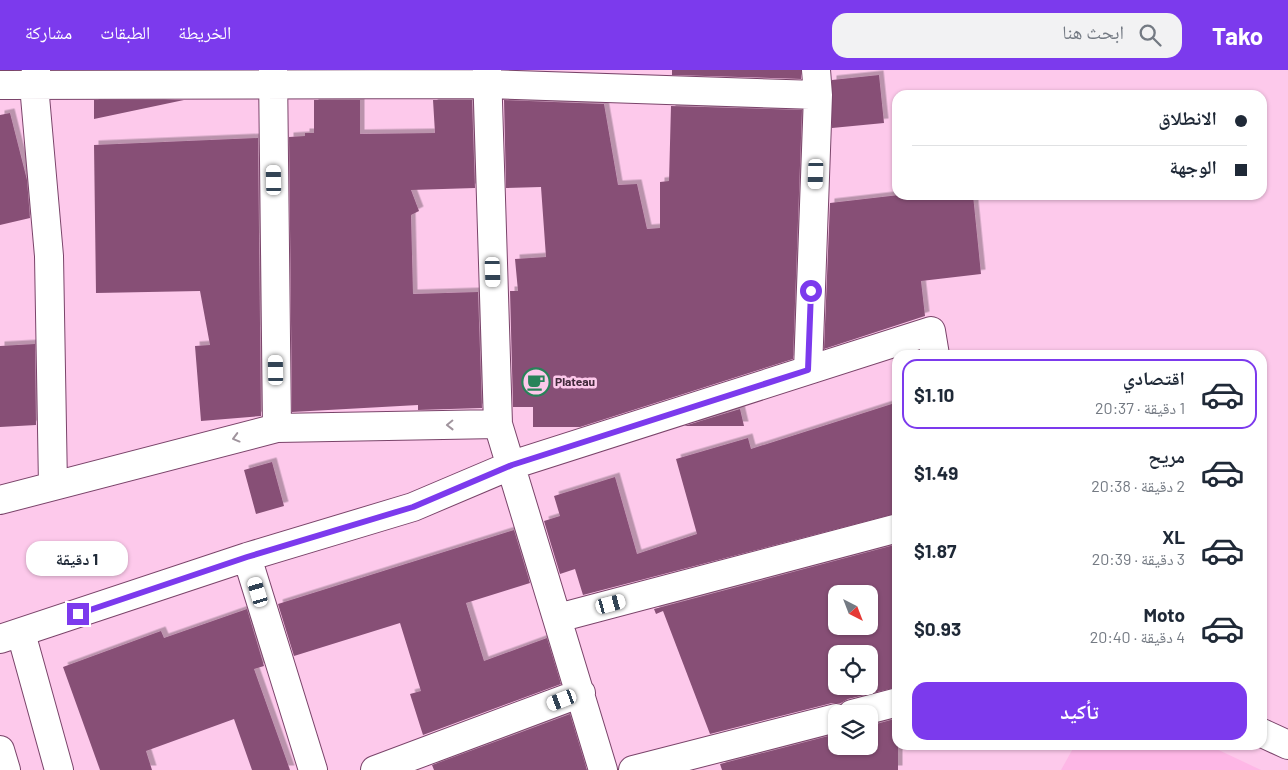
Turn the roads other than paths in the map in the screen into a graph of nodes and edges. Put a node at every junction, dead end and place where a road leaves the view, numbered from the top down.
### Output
1 (35, 77) edge
2 (273, 77) edge
3 (487, 77) edge
4 (817, 82) edge
5 (0, 85) edge
6 (934, 350) edge
7 (808, 370) junction
8 (498, 424) junction
9 (277, 428) junction
10 (512, 465) junction
11 (53, 486) junction
12 (0, 500) edge
13 (892, 530) edge
14 (247, 557) junction
15 (558, 618) junction
16 (10, 636) edge
17 (581, 694) junction
18 (892, 704) edge
19 (878, 707) edge
20 (828, 720) edge
21 (1267, 735) edge
22 (1288, 745) edge
23 (0, 750) edge
24 (6, 770) edge
25 (59, 770) edge
26 (313, 770) edge
27 (375, 770) edge
28 (603, 770) edge
29 (633, 770) edge

1 - 2 street
1 - 5 street
1 - 11 street
2 - 3 street
2 - 9 street
3 - 4 street
3 - 8 street
4 - 7 street
6 - 7 street
7 - 10 street
8 -> 9 street
8 - 10 street
9 -> 11 street
10 - 14 street
10 - 15 street
11 - 12 street
13 - 15 street
14 - 16 street
14 - 26 street
15 - 17 street
16 - 25 street
17 - 27 street
17 - 28 street
18 - 19 street
20 - 29 street
21 - 22 street
23 - 24 street

